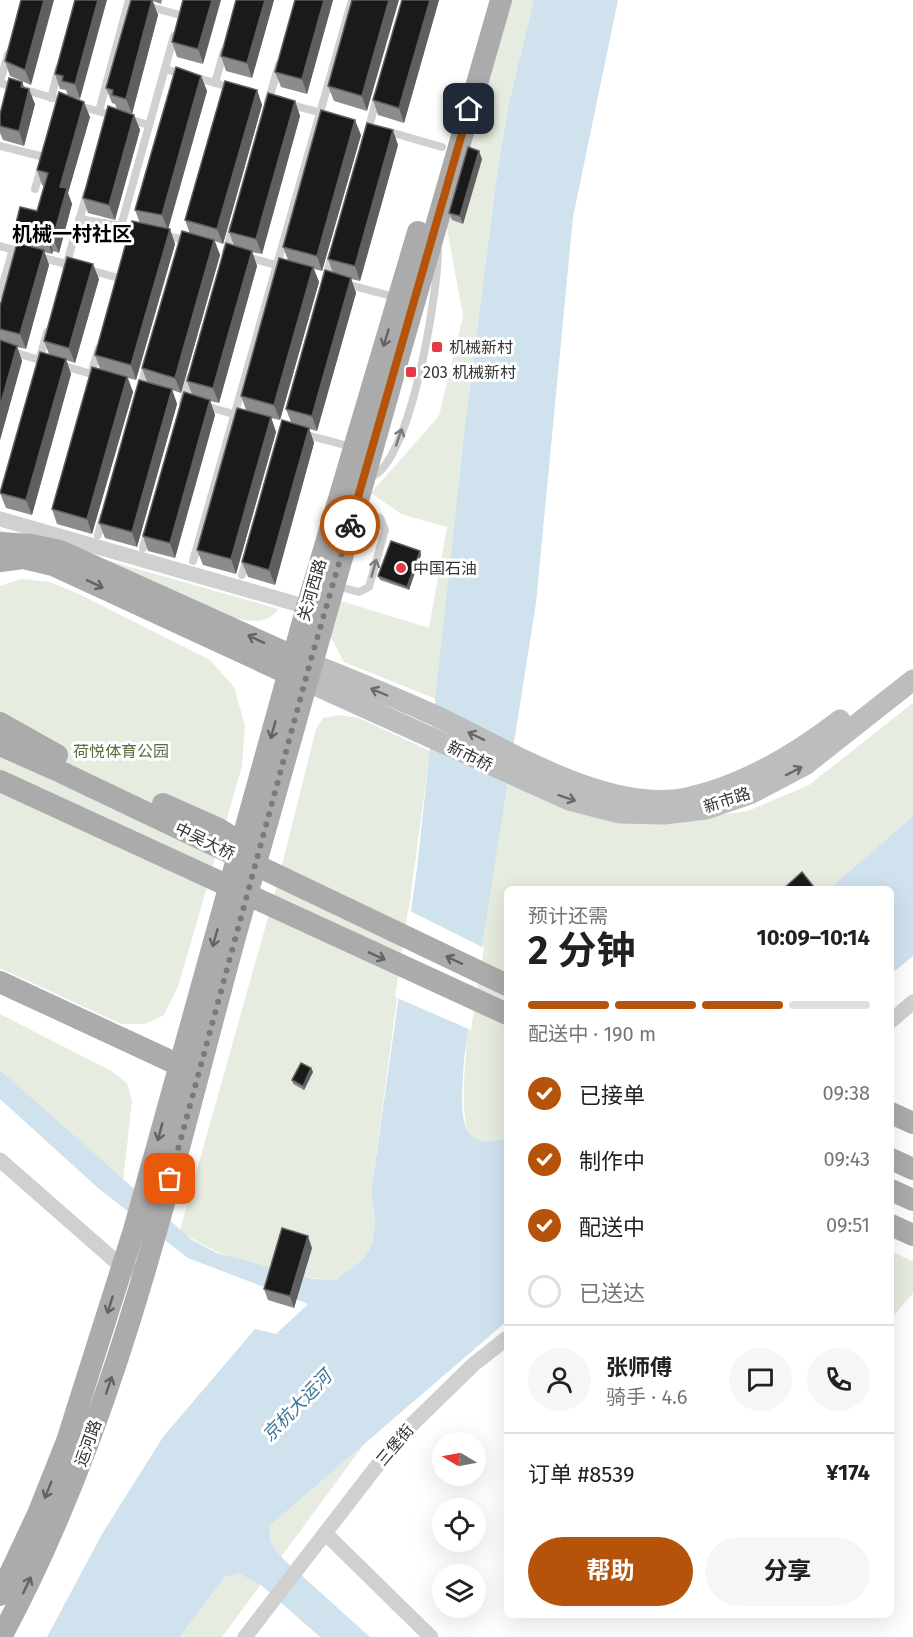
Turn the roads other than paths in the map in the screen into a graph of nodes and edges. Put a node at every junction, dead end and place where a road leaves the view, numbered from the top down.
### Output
1 (128, 0) edge
2 (352, 0) edge
3 (485, 0) edge
4 (501, 0) edge
5 (11, 41) edge
6 (226, 41) edge
7 (62, 54) edge
8 (282, 55) edge
9 (165, 69) junction
10 (0, 82) edge
11 (215, 83) junction
12 (10, 86) junction
13 (227, 86) junction
14 (238, 89) edge
15 (379, 92) edge
16 (7, 95) edge
17 (259, 95) edge
18 (224, 97) edge
19 (51, 98) junction
20 (270, 98) junction
21 (60, 100) junction
22 (267, 109) edge
23 (99, 111) junction
24 (57, 112) edge
25 (320, 112) junction
26 (109, 114) junction
27 (330, 115) edge
28 (359, 124) dead end
29 (106, 125) edge
30 (150, 125) junction
31 (369, 126) junction
32 (366, 137) edge
33 (0, 146) edge
34 (47, 146) edge
35 (442, 147) junction
36 (44, 157) junction
37 (88, 188) edge
38 (35, 189) dead end
39 (235, 218) edge
40 (79, 219) junction
41 (121, 226) junction
42 (134, 228) junction
43 (186, 228) edge
44 (130, 238) edge
45 (183, 239) junction
46 (194, 242) edge
47 (0, 246) edge
48 (335, 246) edge
49 (215, 248) edge
50 (13, 249) junction
51 (180, 251) edge
52 (226, 251) junction
53 (223, 263) edge
54 (66, 264) junction
55 (276, 265) junction
56 (122, 268) edge
57 (286, 268) edge
58 (63, 275) edge
59 (316, 276) dead end
60 (119, 278) junction
61 (326, 279) junction
62 (116, 289) edge
63 (323, 289) edge
64 (0, 296) edge
65 (398, 298) junction
66 (48, 328) edge
67 (100, 342) edge
68 (0, 348) edge
69 (151, 353) edge
70 (39, 359) junction
71 (194, 366) edge
72 (36, 371) edge
73 (91, 374) junction
74 (111, 380) edge
75 (88, 385) edge
76 (131, 385) dead end
77 (141, 388) junction
78 (152, 391) edge
79 (173, 397) edge
80 (138, 399) edge
81 (184, 400) junction
82 (181, 412) edge
83 (233, 414) junction
84 (243, 417) edge
85 (293, 431) edge
86 (354, 448) junction
87 (355, 509) junction
88 (105, 512) edge
89 (0, 519) edge
90 (149, 525) edge
91 (98, 535) edge
92 (0, 543) edge
93 (142, 548) edge
94 (249, 553) edge
95 (0, 561) edge
96 (193, 561) dead end
97 (242, 575) edge
98 (332, 585) junction
99 (307, 607) junction
100 (913, 663) edge
101 (300, 669) junction
102 (913, 680) edge
103 (0, 723) edge
104 (0, 745) edge
105 (516, 766) junction
106 (0, 782) edge
107 (0, 797) edge
108 (363, 916) junction
109 (349, 943) junction
110 (0, 982) edge
111 (504, 984) edge
112 (0, 998) edge
113 (913, 1002) edge
114 (504, 1013) edge
115 (894, 1018) edge
116 (183, 1074) junction
117 (894, 1114) edge
118 (913, 1123) edge
119 (0, 1160) edge
120 (894, 1160) edge
121 (913, 1169) edge
122 (894, 1192) edge
123 (913, 1200) edge
124 (894, 1226) edge
125 (913, 1235) edge
126 (122, 1267) junction
127 (146, 1274) junction
128 (504, 1340) edge
129 (326, 1534) junction
130 (0, 1595) edge
131 (1, 1637) edge
132 (245, 1637) edge
133 (431, 1637) edge

1 - 9 lane
1 - 23 lane
2 - 25 lane
3 - 35 main road, 关河西路
87 -> 4 main road, 关河西路
5 - 10 lane
6 - 11 lane
7 - 19 lane
8 - 20 lane
9 - 11 lane
9 - 30 lane
10 - 12 lane
11 - 13 lane
12 - 16 lane
12 - 19 lane
13 - 14 lane
13 - 18 lane
15 - 31 lane
17 - 20 lane
19 - 21 lane
20 - 22 lane
20 - 25 lane
21 - 23 lane
21 - 24 lane
23 - 26 lane
25 - 27 lane
25 - 55 lane
26 - 29 lane
26 - 30 lane
28 - 31 lane
30 - 41 lane
31 - 32 lane
31 - 35 lane
33 - 36 lane
34 - 36 lane
35 - 65 main road, 关河西路
36 - 38 lane
37 - 40 lane
39 - 52 lane
40 - 41 lane
40 - 54 lane
41 - 42 lane
42 - 44 lane
42 - 45 lane
43 - 45 lane
45 - 46 lane
45 - 51 lane
47 - 50 lane
48 - 61 lane
49 - 52 lane
50 - 54 lane
50 - 64 lane
52 - 53 lane
52 - 55 lane
54 - 58 lane
54 - 60 lane
55 - 57 lane
55 - 83 lane
56 - 60 lane
59 - 61 lane
60 - 62 lane
61 - 63 lane
61 - 65 lane
65 -> 86 main road, 关河西路
66 - 70 lane
67 - 73 lane
68 - 70 lane
69 - 77 lane
70 - 72 lane
70 - 73 lane
71 - 81 lane
73 - 74 lane
73 - 75 lane
76 - 77 lane
77 - 78 lane
77 - 80 lane
79 - 81 lane
81 - 82 lane
81 - 83 lane
83 - 84 lane
83 - 96 lane
85 - 86 lane
86 - 99 main road, 关河西路
87 - 98 main road, 关河西路
98 -> 87 lane
88 - 91 lane
89 - 99 street
90 - 93 lane
101 -> 92 main road
94 - 97 lane
95 -> 101 main road
98 - 101 main road, 关河西路
99 - 101 main road, 关河西路
100 - 105 street, 新市路
101 - 105 street, 新市桥
105 -> 101 street, 新市桥
101 - 116 main road, 关河西路
105 -> 102 street, 新市路
103 - 108 main road, bridge
104 - 108 main road, 中吴大桥, bridge
106 - 109 main road, 中吴大桥, bridge
107 - 109 main road, bridge
111 -> 108 main road, 中吴大桥, bridge
109 -> 114 main road, 中吴大桥, bridge
110 - 116 main road
112 - 116 main road
113 - 115 street
116 -> 126 main road, 运河路
116 - 127 main road, 运河路
117 - 118 main road
119 - 126 street
120 - 121 main road
122 - 123 main road
124 - 125 main road
126 - 127 street
126 -> 130 main road, 运河路
131 -> 127 main road, 运河路
128 - 129 street, 三堡街
129 - 132 street, 三堡街
129 - 133 street

